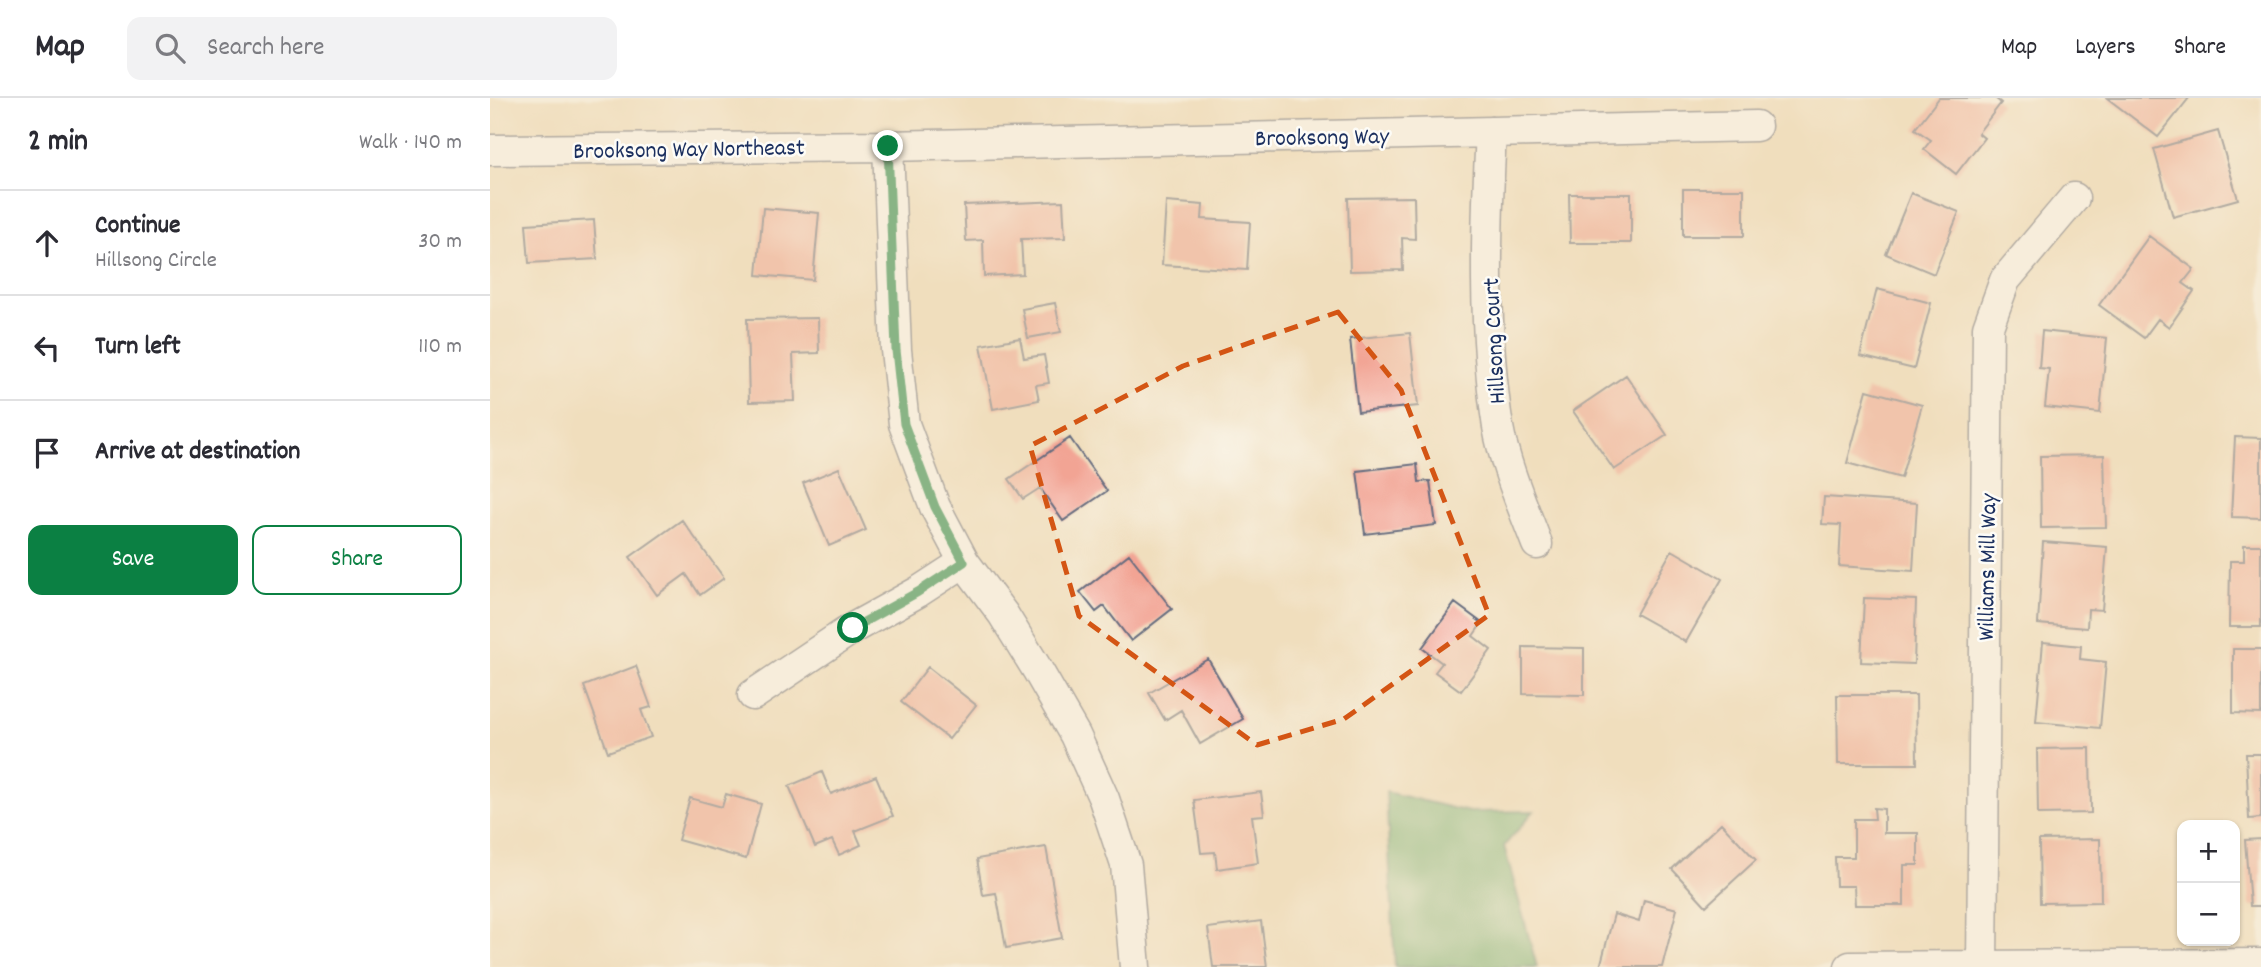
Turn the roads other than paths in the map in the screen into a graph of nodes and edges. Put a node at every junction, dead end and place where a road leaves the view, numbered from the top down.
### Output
1 (1756, 126) dead end
2 (1491, 132) junction
3 (888, 146) junction
4 (490, 150) edge
5 (2074, 198) dead end
6 (1537, 544) dead end
7 (964, 562) junction
8 (753, 695) dead end
9 (1982, 964) junction
10 (2261, 964) edge
11 (1135, 967) edge
12 (1850, 967) edge

1 - 2 street, Brooksong Way
2 - 3 street, Brooksong Way
2 - 6 street, Hillsong Court
3 - 4 street, Brooksong Way Northeast
3 - 7 street
5 - 9 street, Williams Mill Way
7 - 8 street
7 - 11 street
9 - 10 street
9 - 12 street

